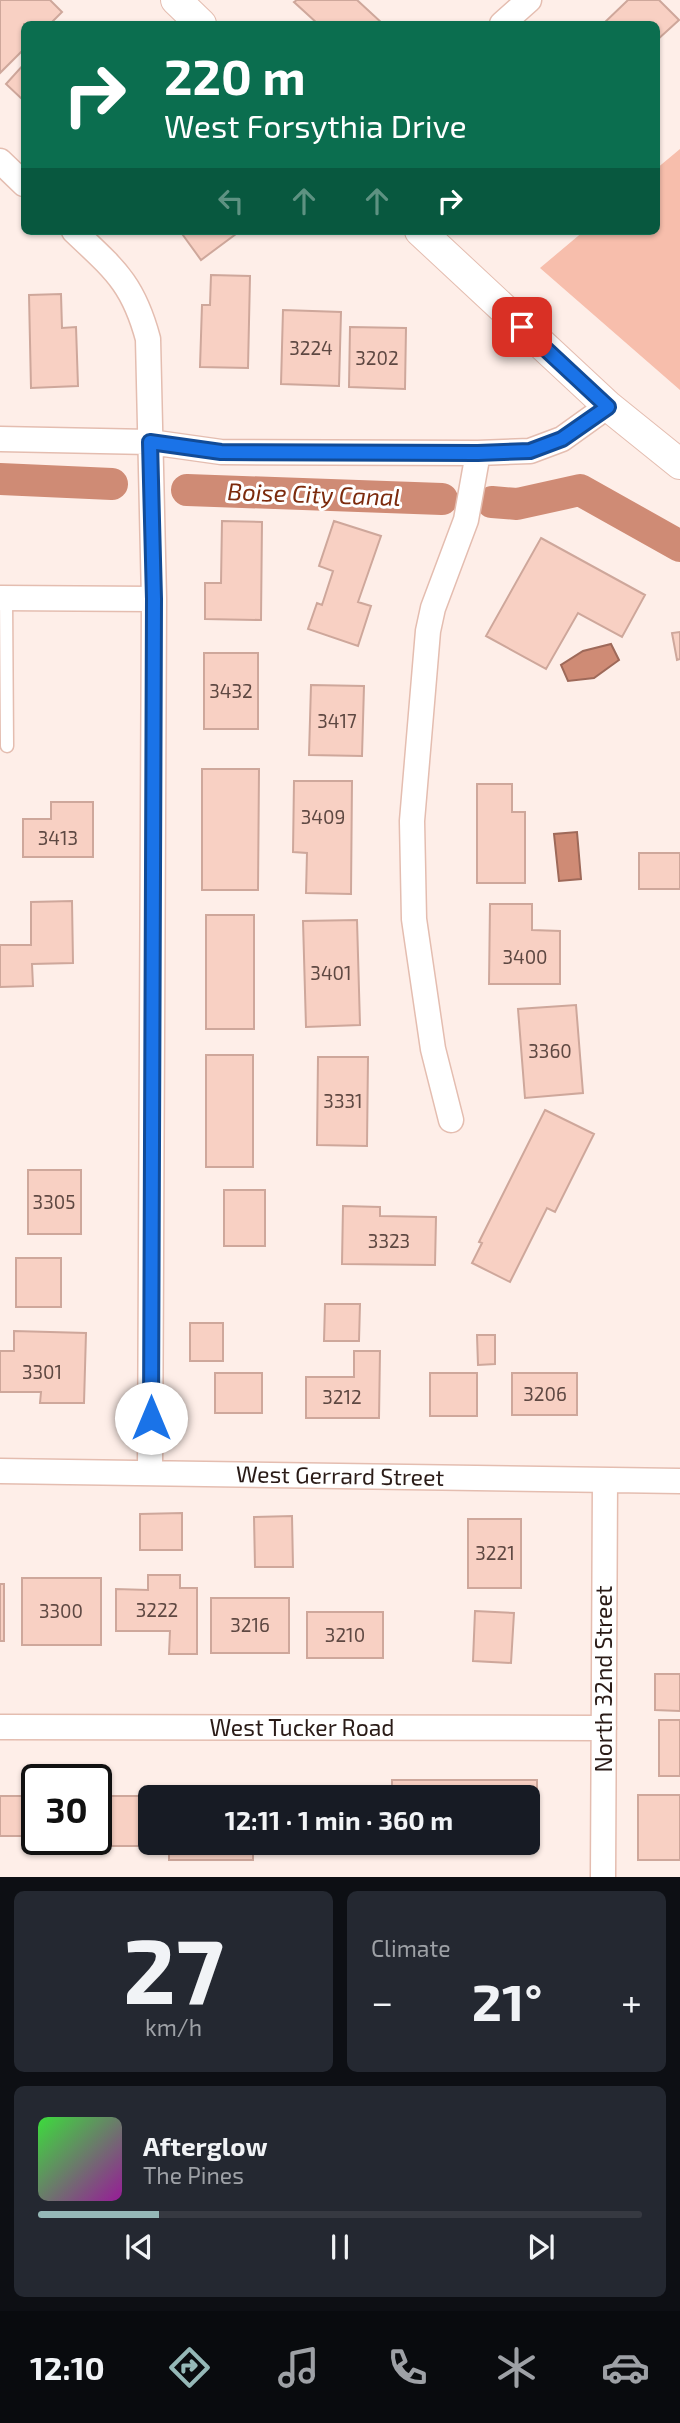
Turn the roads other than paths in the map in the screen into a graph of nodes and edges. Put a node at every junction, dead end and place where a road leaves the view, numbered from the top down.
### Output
1 (176, 0) edge
2 (530, 0) edge
3 (198, 21) edge
4 (506, 21) edge
5 (0, 161) edge
6 (21, 181) edge
7 (78, 235) edge
8 (424, 235) edge
9 (608, 407) junction
10 (0, 439) edge
11 (150, 442) junction
12 (478, 453) junction
13 (680, 464) edge
14 (3, 598) edge
15 (154, 599) junction
16 (7, 746) dead end
17 (451, 1120) dead end
18 (0, 1471) edge
19 (150, 1473) junction
20 (605, 1480) junction
21 (680, 1481) edge
22 (0, 1727) edge
23 (604, 1728) junction
24 (603, 1877) edge

1 - 3 street
2 - 4 street
5 - 6 street
7 - 11 street
8 - 9 street
9 - 12 street
9 - 13 street
10 - 11 street
11 - 12 street
11 - 15 street
12 - 17 street
14 - 15 street
14 - 16 lane
15 - 19 street
18 - 19 street, West Gerrard Street
19 - 20 street, West Gerrard Street
20 - 21 street, West Gerrard Street
20 - 23 street, North 32nd Street
22 - 23 street, West Tucker Road
23 - 24 street, North 32nd Street

